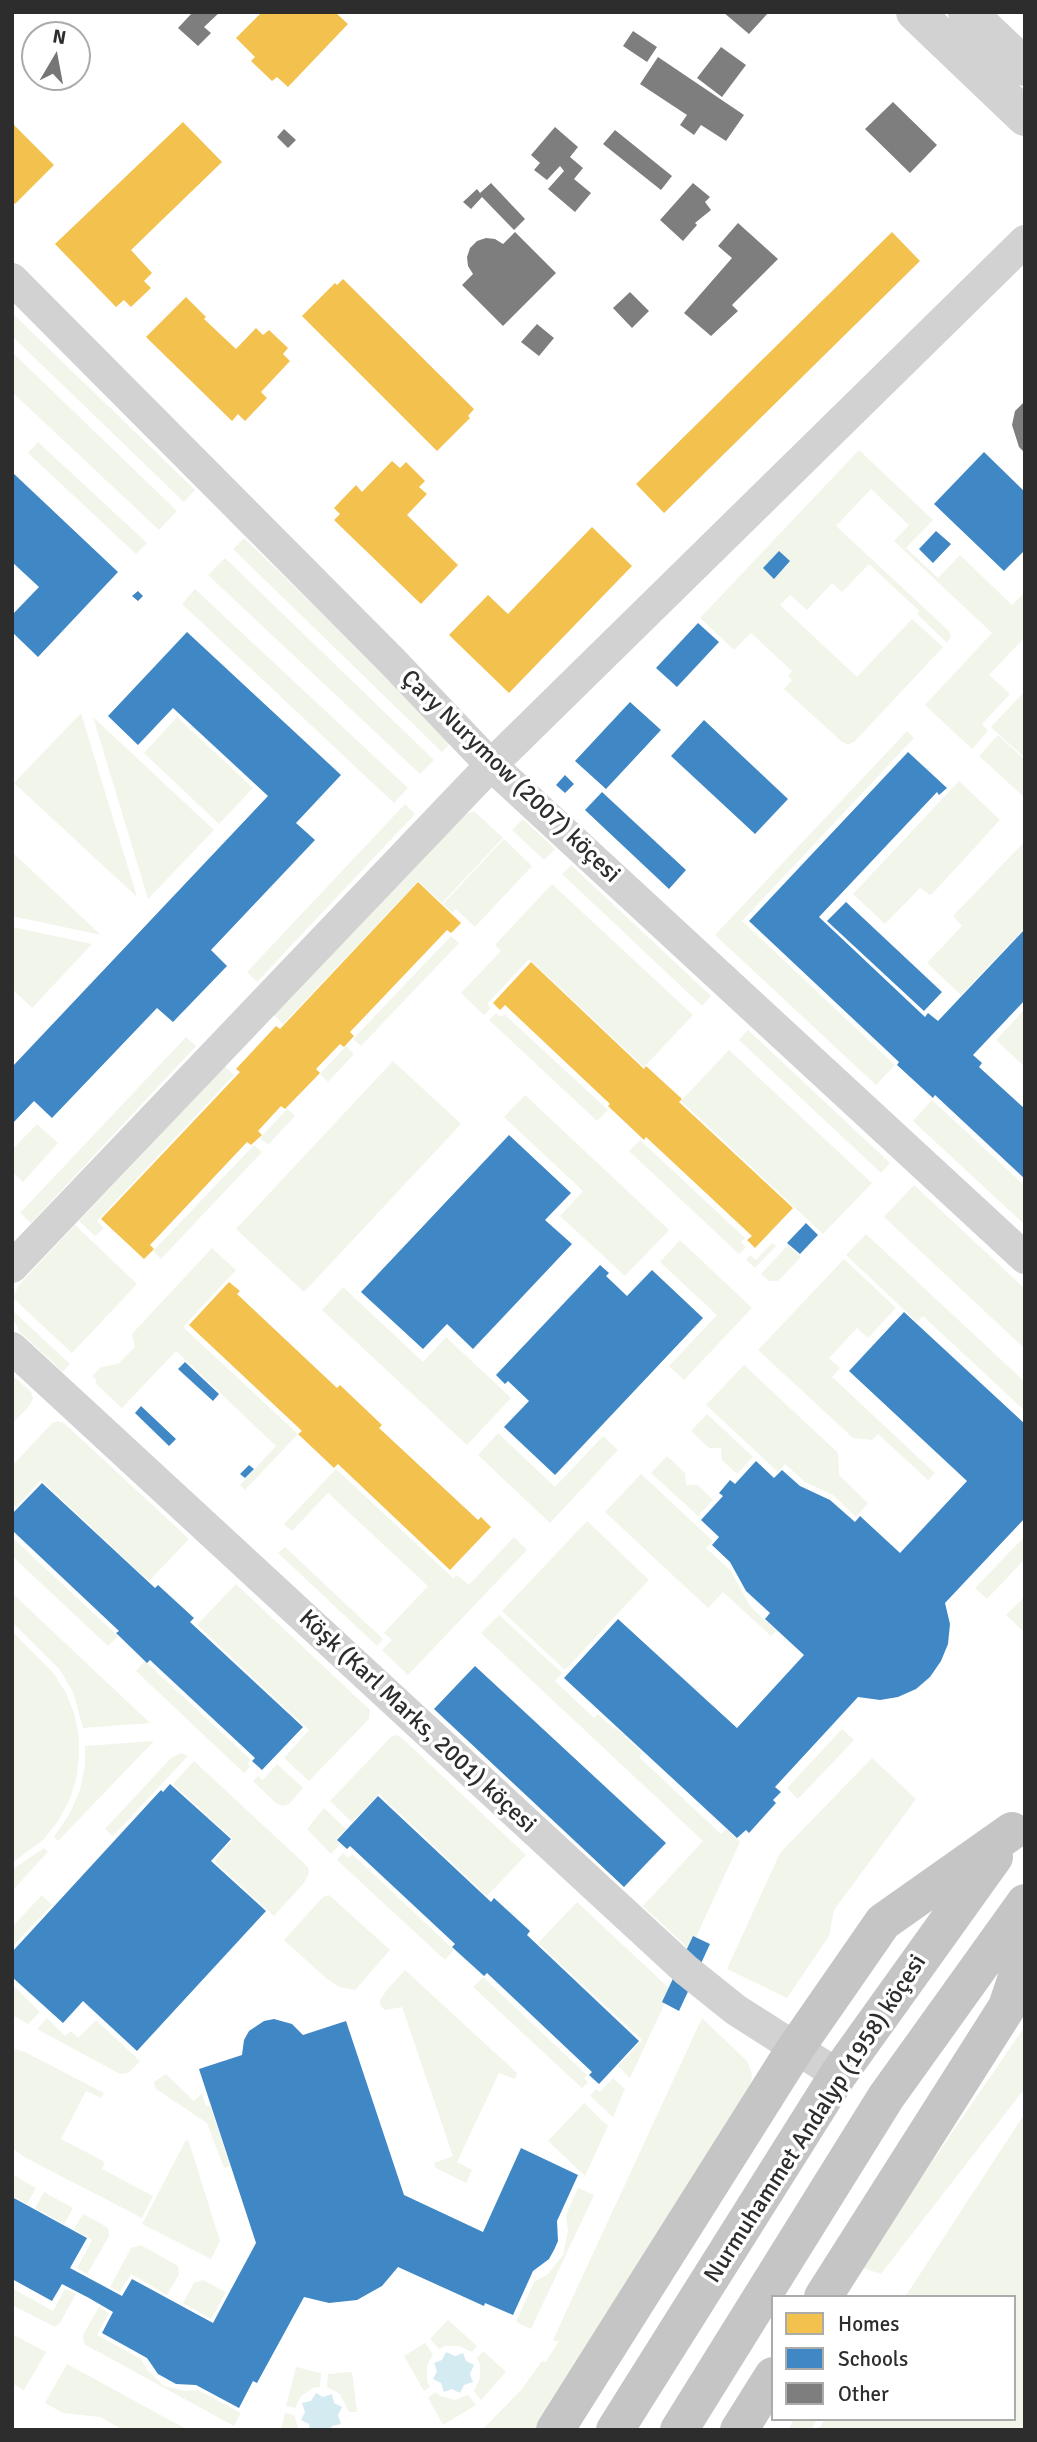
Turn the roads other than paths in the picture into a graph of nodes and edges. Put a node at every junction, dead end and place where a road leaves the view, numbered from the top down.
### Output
1 (915, 12) edge
2 (967, 12) edge
3 (1025, 67) edge
4 (1025, 117) edge
5 (1025, 241) edge
6 (12, 279) edge
7 (491, 765) junction
8 (1025, 1258) edge
9 (12, 1267) edge
10 (12, 1348) edge
11 (1018, 1822) edge
12 (1025, 1903) edge
13 (1025, 1953) edge
14 (795, 2049) junction
15 (838, 2075) junction
16 (824, 2295) edge
17 (771, 2379) edge
18 (555, 2430) edge
19 (615, 2430) edge
20 (679, 2430) edge
21 (739, 2430) edge

1 - 4 street
2 - 3 street
5 - 7 street
6 - 7 street, Çary Nurymow (2007) köçesi
7 - 8 street, Çary Nurymow (2007) köçesi
7 - 9 street
10 - 14 street, Köşk (Karl Marks, 2001) köçesi
11 - 14 main road
11 - 15 main road, Nurmuhammet Andalyp (1958) köçesi
12 - 20 main road, Nurmuhammet Andalyp (1958) köçesi
13 - 16 main road
14 - 15 street, Köşk (Karl Marks, 2001) köçesi
14 - 18 main road
15 - 19 main road, Nurmuhammet Andalyp (1958) köçesi
17 - 21 main road

